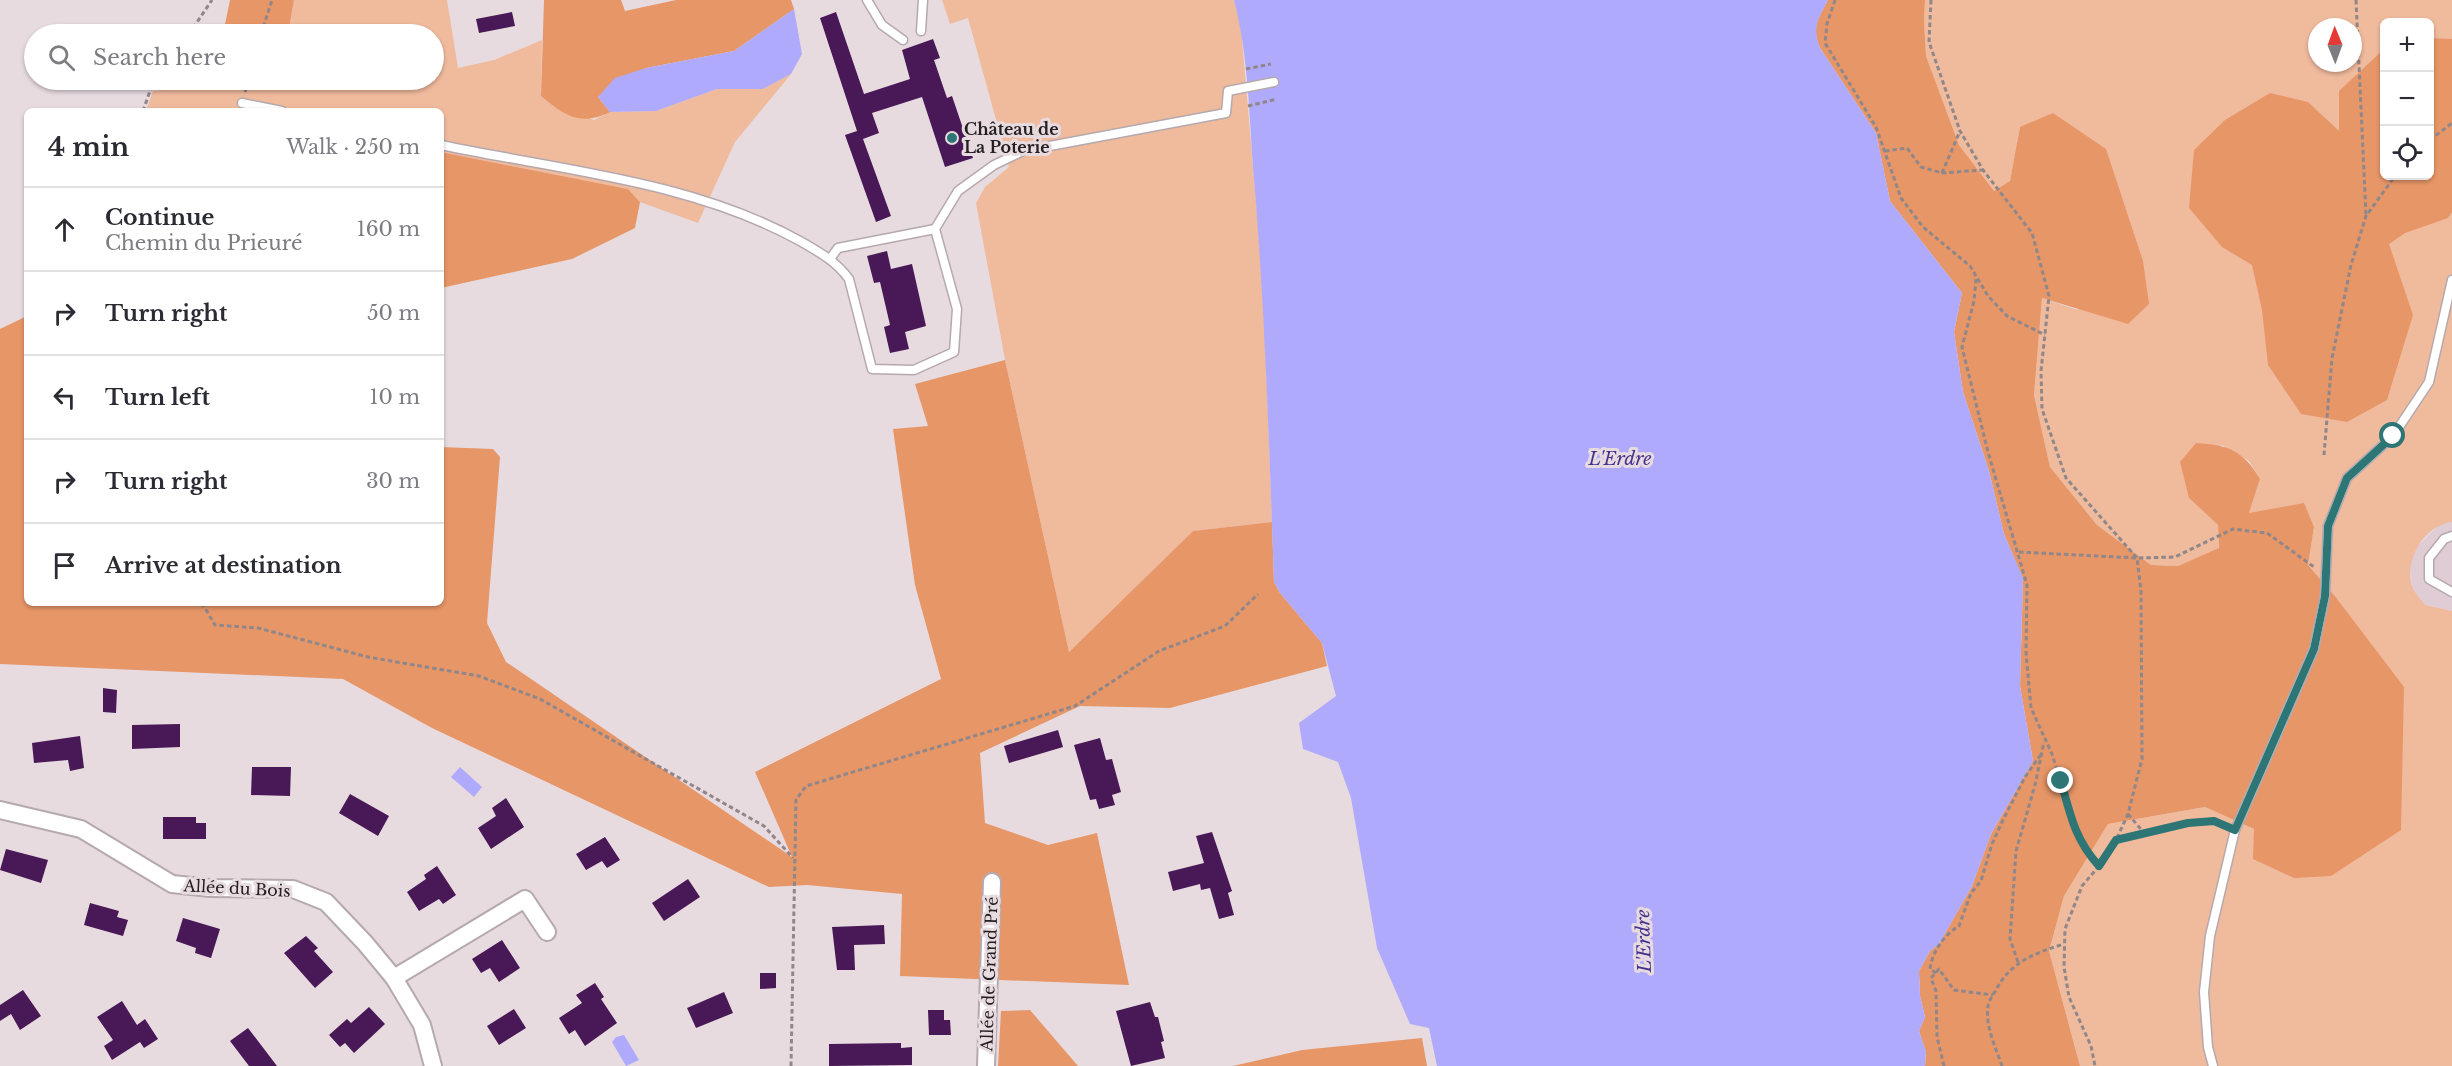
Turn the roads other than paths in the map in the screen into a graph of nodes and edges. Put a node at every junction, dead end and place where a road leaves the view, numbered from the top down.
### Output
1 (867, 0) edge
2 (922, 0) edge
3 (921, 31) dead end
4 (903, 40) dead end
5 (1274, 82) dead end
6 (242, 103) dead end
7 (267, 108) edge
8 (444, 146) edge
9 (935, 229) junction
10 (830, 259) junction
11 (2452, 280) edge
12 (2452, 536) edge
13 (2452, 592) edge
14 (0, 810) edge
15 (992, 882) dead end
16 (547, 932) dead end
17 (394, 978) junction
18 (433, 1066) edge
19 (986, 1066) edge
20 (2213, 1066) edge

1 - 4 lane
2 - 3 lane
5 - 9 lane
6 - 7 lane
8 - 10 lane
9 - 10 lane
9 - 10 lane
11 - 20 lane
12 - 13 lane
14 - 17 street, Allée du Bois
15 - 19 street, Allée de Grand Pré
16 - 17 street
17 - 18 street, Allée du Bois

